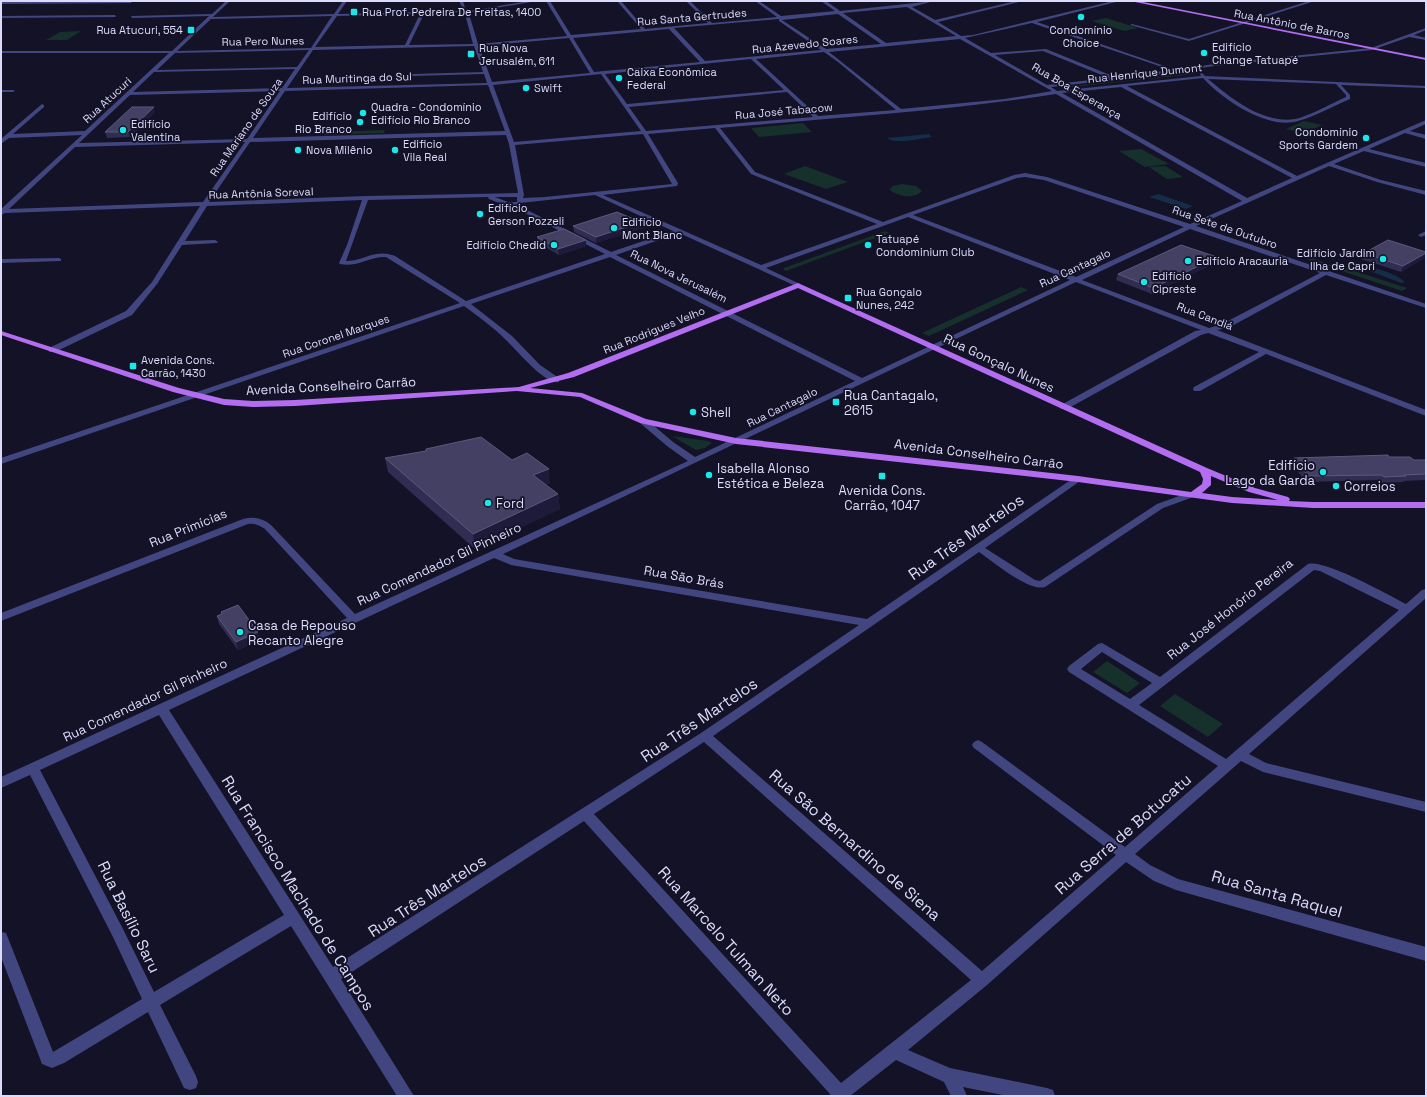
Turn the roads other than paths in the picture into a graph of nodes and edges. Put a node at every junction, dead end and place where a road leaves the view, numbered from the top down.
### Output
1 (5, 1) edge
2 (228, 1) edge
3 (345, 1) edge
4 (461, 1) edge
5 (535, 1) edge
6 (548, 1) edge
7 (619, 1) edge
8 (688, 1) edge
9 (757, 1) edge
10 (823, 1) edge
11 (932, 1) edge
12 (1021, 1) edge
13 (1118, 1) edge
14 (1132, 1) edge
15 (1313, 1) edge
16 (60, 2) edge
17 (131, 2) edge
18 (896, 2) edge
19 (1, 3) edge
20 (909, 6) junction
21 (466, 12) junction
22 (423, 13) junction
23 (840, 13) junction
24 (335, 15) junction
25 (114, 16) dead end
26 (1, 17) edge
27 (132, 17) dead end
28 (211, 17) junction
29 (781, 18) junction
30 (935, 21) junction
31 (1033, 22) junction
32 (1243, 23) junction
33 (711, 24) junction
34 (1132, 24) dead end
35 (671, 28) junction
36 (1426, 29) edge
37 (644, 30) junction
38 (1408, 35) junction
39 (569, 37) junction
40 (962, 38) junction
41 (1426, 39) edge
42 (476, 45) junction
43 (886, 45) junction
44 (406, 47) junction
45 (312, 49) junction
46 (1372, 49) junction
47 (826, 51) junction
48 (1, 52) edge
49 (173, 52) junction
50 (991, 54) junction
51 (752, 58) junction
52 (1426, 59) edge
53 (704, 63) junction
54 (298, 68) junction
55 (1198, 68) junction
56 (152, 71) junction
57 (1176, 71) junction
58 (486, 73) junction
59 (602, 73) junction
60 (592, 74) junction
61 (412, 75) dead end
62 (1203, 77) junction
63 (1115, 79) junction
64 (1337, 83) junction
65 (490, 84) junction
66 (1121, 85) junction
67 (1048, 86) junction
68 (1426, 87) edge
69 (284, 90) junction
70 (1, 91) edge
71 (13, 91) dead end
72 (787, 91) junction
73 (1057, 92) junction
74 (128, 94) junction
75 (42, 106) dead end
76 (625, 106) junction
77 (900, 111) junction
78 (817, 118) junction
79 (1426, 122) edge
80 (717, 127) junction
81 (1404, 131) junction
82 (87, 133) junction
83 (508, 133) junction
84 (644, 133) junction
85 (8, 136) junction
86 (1426, 137) edge
87 (248, 141) junction
88 (1, 142) edge
89 (512, 144) junction
90 (73, 145) junction
91 (1363, 149) junction
92 (1329, 164) junction
93 (1426, 165) edge
94 (1297, 178) junction
95 (1426, 192) edge
96 (595, 193) junction
97 (483, 196) junction
98 (366, 198) junction
99 (520, 200) junction
100 (1247, 201) junction
101 (204, 205) junction
102 (2, 212) edge
103 (908, 215) junction
104 (884, 224) junction
105 (1190, 227) junction
106 (678, 231) junction
107 (215, 242) dead end
108 (182, 243) junction
109 (611, 254) junction
110 (59, 260) dead end
111 (1, 261) edge
112 (760, 268) junction
113 (1326, 272) junction
114 (783, 279) junction
115 (1076, 280) junction
116 (798, 285) junction
117 (789, 288) junction
118 (466, 304) junction
119 (1426, 306) edge
120 (728, 312) junction
121 (1210, 330) junction
122 (1, 333) edge
123 (934, 346) junction
124 (52, 350) junction
125 (1266, 351) junction
126 (571, 375) junction
127 (556, 380) junction
128 (861, 381) junction
129 (517, 389) junction
130 (1197, 389) dead end
131 (582, 395) junction
132 (195, 396) junction
133 (1064, 407) junction
134 (1426, 413) edge
135 (643, 421) junction
136 (736, 441) junction
137 (1, 461) edge
138 (694, 461) junction
139 (1204, 470) junction
140 (1078, 479) junction
141 (1193, 494) junction
142 (1313, 505) junction
143 (1426, 505) edge
144 (978, 548) junction
145 (495, 554) junction
146 (1426, 592) edge
147 (1407, 609) junction
148 (1, 617) edge
149 (354, 619) junction
150 (871, 623) junction
151 (1159, 682) junction
152 (1131, 705) junction
153 (161, 708) junction
154 (705, 736) junction
155 (978, 745) dead end
156 (1239, 755) junction
157 (1227, 766) junction
158 (33, 768) junction
159 (1, 783) edge
160 (1426, 807) edge
161 (586, 813) junction
162 (1125, 855) junction
163 (293, 917) junction
164 (1, 938) edge
165 (1426, 954) edge
166 (331, 977) junction
167 (982, 980) junction
168 (150, 1002) junction
169 (894, 1052) junction
170 (950, 1076) junction
171 (190, 1082) dead end
172 (838, 1095) edge
173 (406, 1096) edge
174 (959, 1096) edge
175 (1047, 1096) edge

1 - 19 street
2 - 28 street, Rua Atucuri
3 - 24 street, Rua Mariano de Souza
4 - 21 street
5 - 21 street
6 - 39 street
7 - 37 street
8 - 33 street
9 - 29 street
10 - 23 street
11 - 20 street, Rua Santa Gertrudes
12 - 30 street
13 - 31 street, Rua Azevedo Soares
14 - 32 main road, Rua Antônio de Barros
15 - 32 street
16 - 17 street
16 - 19 street
18 - 20 street, Rua Boa Esperança
20 - 23 street, Rua Santa Gertrudes
20 - 30 street, Rua Boa Esperança
21 - 22 street
21 - 42 street
22 - 24 street
22 - 44 street
23 - 29 street, Rua Santa Gertrudes
23 - 43 street
24 - 28 street
24 - 45 street, Rua Mariano de Souza
25 - 26 street
27 - 28 street
28 - 49 street, Rua Atucuri
29 - 33 street, Rua Santa Gertrudes
29 - 47 street
30 - 40 street, Rua Boa Esperança
31 - 40 street, Rua Azevedo Soares
31 - 57 street
32 - 34 street
32 - 46 main road, Rua Antônio de Barros
33 - 35 street, Rua Santa Gertrudes
35 - 37 street, Rua Santa Gertrudes
35 - 53 street
36 - 38 street, Rua Henrique Dumont
37 - 39 street, Rua Santa Gertrudes
38 - 41 street
38 - 46 street, Rua Henrique Dumont
39 - 42 street, Rua Santa Gertrudes
39 - 60 street
40 - 43 street, Rua Azevedo Soares
40 - 50 street, Rua Boa Esperança
42 - 44 street, Rua Pero Nunes
42 - 58 street
43 - 47 street, Rua Azevedo Soares
44 - 45 street, Rua Pero Nunes
45 - 49 street, Rua Pero Nunes
45 - 54 street, Rua Mariano de Souza
46 - 52 main road, Rua Antônio de Barros
46 - 55 street, Rua Henrique Dumont
47 - 51 street, Rua Azevedo Soares
47 - 77 street
48 - 49 street, Rua Pero Nunes
49 - 56 street, Rua Atucuri
50 - 63 street
50 - 67 street, Rua Boa Esperança
51 - 53 street, Rua Azevedo Soares
51 - 72 street
53 - 59 street, Rua Azevedo Soares
54 - 56 street
54 - 69 street, Rua Mariano de Souza
55 - 57 street, Rua Henrique Dumont
55 - 62 street
56 - 74 street, Rua Atucuri
57 - 63 street, Rua Henrique Dumont
58 - 61 street
58 - 65 street
59 - 60 street, Rua Azevedo Soares
59 - 76 street
60 - 65 street, Rua Azevedo Soares
62 - 64 street, Rua Henrique Dumont
62 - 64 street
62 - 66 street, Rua Henrique Dumont
63 - 67 street, Rua Henrique Dumont
64 - 68 street, Rua Henrique Dumont
65 - 69 street, Rua Muritinga do Sul
65 - 83 street
66 - 73 street, Rua Henrique Dumont
66 - 94 street
67 - 73 street, Rua Boa Esperança
69 - 74 street, Rua Muritinga do Sul
69 - 87 street, Rua Mariano de Souza
70 - 71 street
72 - 76 street
72 - 78 street
73 - 77 street, Rua José Tabacow
73 - 100 street, Rua Boa Esperança
74 - 82 street, Rua Atucuri
75 - 85 street
76 - 84 street
77 - 78 street, Rua José Tabacow
78 - 80 street, Rua José Tabacow
79 - 81 street, Rua Cantagalo
80 - 84 street, Rua José Tabacow
80 - 104 street
81 - 86 street
81 - 91 street, Rua Cantagalo
82 - 85 street
82 - 90 street, Rua Atucuri
83 - 87 street
83 - 89 street
84 - 89 street, Rua José Tabacow
84 - 96 street
85 - 88 street
87 - 90 street
87 - 101 street, Rua Mariano de Souza
89 - 99 street
90 - 102 street, Rua Atucuri
91 - 92 street, Rua Cantagalo
91 - 93 street
92 - 94 street, Rua Cantagalo
92 - 95 street
94 - 100 street, Rua Cantagalo
96 - 99 street
96 - 106 street, Rua Gonçalo Nunes
97 - 98 street, Rua Antônia Soreval
97 - 99 street, Rua Antônia Soreval
97 - 99 street
98 - 101 street, Rua Antônia Soreval
98 - 118 street
99 - 109 street, Rua Nova Jerusalém
100 - 105 street, Rua Cantagalo
101 - 102 street, Rua Antônia Soreval
101 - 108 street, Rua Mariano de Souza
103 - 104 street
103 - 105 street, Rua Sete de Outubro
103 - 115 street, Rua Candiá
104 - 112 street
105 - 113 street, Rua Sete de Outubro
105 - 115 street, Rua Cantagalo
106 - 109 street, Rua Coronel Marques
106 - 112 street, Rua Gonçalo Nunes
107 - 108 street
108 - 124 street, Rua Mariano de Souza
109 - 118 street, Rua Coronel Marques
109 - 120 street, Rua Nova Jerusalém
110 - 111 street
112 - 114 street, Rua Gonçalo Nunes
113 - 119 street, Rua Sete de Outubro
113 - 121 street
114 - 116 street, Rua Gonçalo Nunes
114 - 117 street
115 - 121 street, Rua Candiá
115 - 123 street, Rua Cantagalo
116 - 117 main road, Rua Rodrigues Velho
116 - 123 main road, Rua Gonçalo Nunes
117 - 120 main road, Rua Rodrigues Velho
118 - 127 street
118 - 132 street, Rua Coronel Marques
120 - 126 main road, Rua Rodrigues Velho
120 - 128 street, Rua Nova Jerusalém
121 - 125 street, Rua Candiá
121 - 133 street
122 - 124 main road, Avenida Conselheiro Carrão
123 - 128 street, Rua Cantagalo
123 - 133 main road, Rua Gonçalo Nunes
124 - 132 main road, Avenida Conselheiro Carrão
125 - 130 street
125 - 134 street, Rua Candiá
126 - 127 main road, Rua Rodrigues Velho
126 - 131 main road
127 - 129 main road, Rua Rodrigues Velho
128 - 136 street, Rua Cantagalo
129 - 131 main road, Avenida Conselheiro Carrão
129 - 132 main road, Avenida Conselheiro Carrão
131 - 135 main road, Avenida Conselheiro Carrão
132 - 137 street, Rua Coronel Marques
133 - 139 main road, Rua Gonçalo Nunes
135 - 136 main road, Avenida Conselheiro Carrão
135 - 138 street, Avenida Conselheiro Carrão
136 - 138 street, Rua Comendador Gil Pinheiro
136 - 140 main road, Avenida Conselheiro Carrão
138 - 145 street, Rua Comendador Gil Pinheiro
139 - 141 main road
139 - 142 main road, Avenida Conselheiro Carrão
140 - 141 main road, Avenida Conselheiro Carrão
140 - 144 street, Rua Três Martelos
141 - 142 main road, Avenida Conselheiro Carrão
141 - 144 street
142 - 143 main road, Avenida Conselheiro Carrão
144 - 150 street, Rua Três Martelos
145 - 149 street, Rua Comendador Gil Pinheiro
145 - 150 street, Rua São Brás
146 - 147 street, Rua Serra de Botucatu
147 - 151 street, Rua José Honório Pereira
147 - 156 street, Rua Serra de Botucatu
148 - 149 street, Rua Primícias
149 - 153 street, Rua Comendador Gil Pinheiro
150 - 154 street, Rua Três Martelos
151 - 152 street, Rua José Honório Pereira
151 - 152 street
152 - 157 street
153 - 158 street, Rua Comendador Gil Pinheiro
153 - 163 street, Rua Francisco Machado de Campos
154 - 161 street, Rua Três Martelos
154 - 167 street, Rua São Bernardino de Siena
155 - 162 street, Rua Santa Raquel
156 - 157 street, Rua Serra de Botucatu
156 - 160 street
157 - 162 street, Rua Serra de Botucatu
158 - 159 street, Rua Comendador Gil Pinheiro
158 - 168 street, Rua Basílio Saru
161 - 166 street, Rua Três Martelos
161 - 172 street, Rua Marcelo Tulman Neto
162 - 165 street, Rua Santa Raquel
162 - 167 street, Rua Serra de Botucatu
163 - 166 street, Rua Francisco Machado de Campos
163 - 168 street
164 - 168 street
166 - 173 street, Rua Francisco Machado de Campos
167 - 169 street, Rua Serra de Botucatu
168 - 171 street, Rua Basílio Saru
169 - 170 street
169 - 172 street, Rua Serra de Botucatu
170 - 174 street
170 - 175 street

